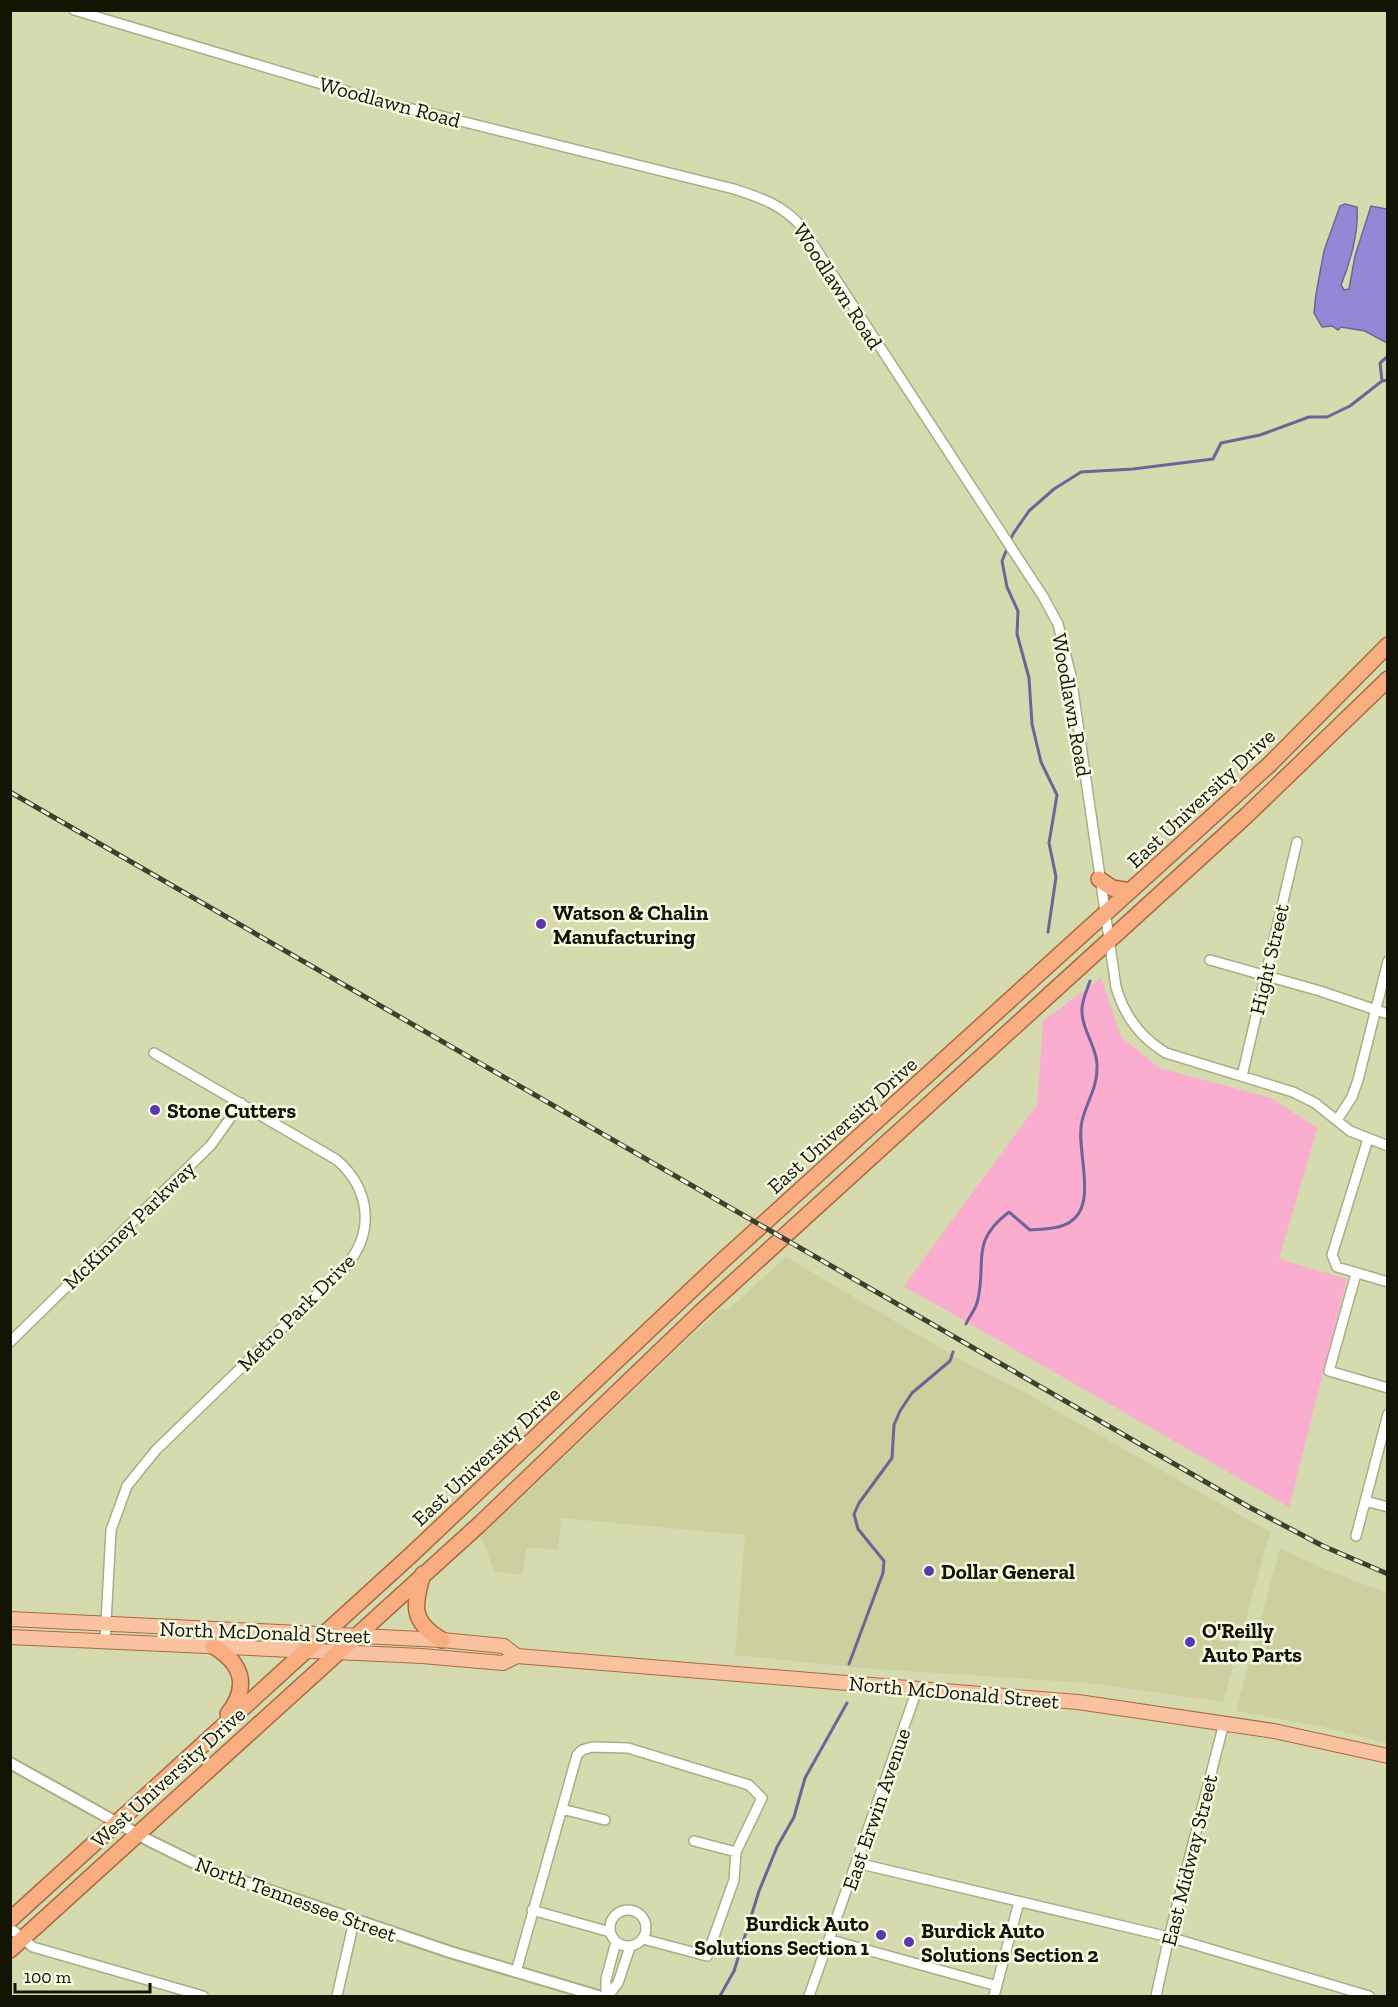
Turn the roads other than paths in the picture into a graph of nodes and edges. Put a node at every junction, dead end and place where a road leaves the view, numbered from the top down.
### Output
1 (74, 10) edge
2 (1388, 645) edge
3 (1388, 679) edge
4 (1232, 797) junction
5 (1247, 815) junction
6 (1296, 842) dead end
7 (1100, 879) junction
8 (1130, 891) junction
9 (1105, 914) junction
10 (1110, 940) junction
11 (1210, 960) dead end
12 (1388, 961) edge
13 (1265, 976) junction
14 (1375, 1008) junction
15 (1388, 1014) edge
16 (154, 1053) dead end
17 (947, 1058) junction
18 (963, 1075) junction
19 (1242, 1076) junction
20 (241, 1103) junction
21 (1337, 1120) junction
22 (1368, 1139) junction
23 (1388, 1146) edge
24 (1356, 1274) junction
25 (1388, 1282) edge
26 (10, 1342) edge
27 (1388, 1388) edge
28 (1388, 1414) edge
29 (516, 1458) junction
30 (531, 1476) junction
31 (1365, 1501) junction
32 (1388, 1507) edge
33 (1356, 1536) dead end
34 (423, 1574) junction
35 (10, 1619) edge
36 (106, 1625) junction
37 (322, 1635) junction
38 (355, 1636) junction
39 (10, 1637) edge
40 (442, 1640) junction
41 (105, 1641) junction
42 (213, 1646) junction
43 (305, 1650) junction
44 (337, 1652) junction
45 (517, 1656) junction
46 (917, 1690) junction
47 (1224, 1723) junction
48 (213, 1734) junction
49 (1388, 1756) edge
50 (10, 1763) edge
51 (562, 1809) junction
52 (605, 1820) dead end
53 (116, 1822) junction
54 (136, 1833) junction
55 (694, 1841) dead end
56 (736, 1852) junction
57 (857, 1863) junction
58 (1019, 1902) junction
59 (532, 1910) junction
60 (10, 1920) edge
61 (354, 1921) junction
62 (10, 1928) edge
63 (610, 1932) junction
64 (1168, 1937) junction
65 (643, 1939) junction
66 (831, 1940) junction
67 (616, 1942) junction
68 (16, 1945) edge
69 (630, 1947) junction
70 (516, 1972) junction
71 (997, 1986) junction
72 (164, 1992) edge
73 (203, 1996) edge
74 (337, 1996) edge
75 (598, 1996) edge
76 (607, 1996) edge
77 (809, 1996) edge
78 (994, 1996) edge
79 (1156, 1996) edge
80 (1369, 1996) edge

1 - 7 street, Woodlawn Road
2 - 4 highway, East University Drive
3 - 5 highway, East University Drive
4 - 5 highway
4 - 8 highway, East University Drive
5 - 10 highway, East University Drive
6 - 13 street, Hight Street
7 - 8 highway
7 - 9 street, Woodlawn Road
8 - 9 highway, East University Drive
9 - 10 street, Woodlawn Road
9 - 17 highway, East University Drive
10 - 18 highway, East University Drive
10 - 19 street, Woodlawn Road
11 - 13 street
12 - 14 street
13 - 14 street
13 - 19 street, Hight Street
14 - 15 street
14 - 21 street
16 - 20 street, Metro Park Drive
17 - 18 highway
17 - 29 highway, East University Drive
18 - 30 highway, East University Drive
19 - 21 street, Woodlawn Road
20 - 26 street, McKinney Parkway
20 - 36 street, Metro Park Drive
21 - 22 street, Woodlawn Road
22 - 23 street, Woodlawn Road
22 - 24 street
24 - 25 street
24 - 27 street
28 - 31 street
29 - 30 highway
29 - 37 highway, East University Drive
30 - 34 highway, East University Drive
31 - 32 street
31 - 33 street
34 - 38 highway, East University Drive
34 - 40 highway
35 - 36 main road, North McDonald Street
36 - 37 main road, North McDonald Street
36 - 41 street, Metro Park Drive
37 - 38 main road, North McDonald Street
37 - 43 highway, West University Drive
38 - 40 main road, North McDonald Street
38 - 44 highway, West University Drive
39 - 41 main road, North McDonald Street
40 - 45 main road, North McDonald Street
41 - 42 main road, North McDonald Street
42 - 43 main road, North McDonald Street
42 - 48 highway
43 - 44 main road, North McDonald Street
43 - 48 highway, West University Drive
44 - 45 main road, North McDonald Street
44 - 54 highway, West University Drive
45 - 46 main road, North McDonald Street
46 - 47 main road, North McDonald Street
46 - 57 street, East Erwin Avenue
47 - 49 main road, North McDonald Street
47 - 64 street, East Midway Street
48 - 53 highway, West University Drive
50 - 53 street, North Tennessee Street
51 - 52 street
51 - 56 street
51 - 59 street
53 - 54 street, North Tennessee Street
53 - 60 highway, West University Drive
54 - 61 street, North Tennessee Street
54 - 68 highway, West University Drive
55 - 56 street
56 - 65 street
57 - 58 street
57 - 66 street, East Erwin Avenue
58 - 64 street
58 - 71 street
59 - 63 street
59 - 70 street
61 - 70 street, North Tennessee Street
61 - 74 street
62 - 68 street
63 - 65 street
63 - 67 street
64 - 79 street, East Midway Street
64 - 80 street
65 - 69 street
66 - 71 street
66 - 77 street, East Erwin Avenue
67 - 69 street
67 - 76 street
68 - 72 street
69 - 76 street
70 - 75 street, North Tennessee Street
71 - 78 street
72 - 73 street

